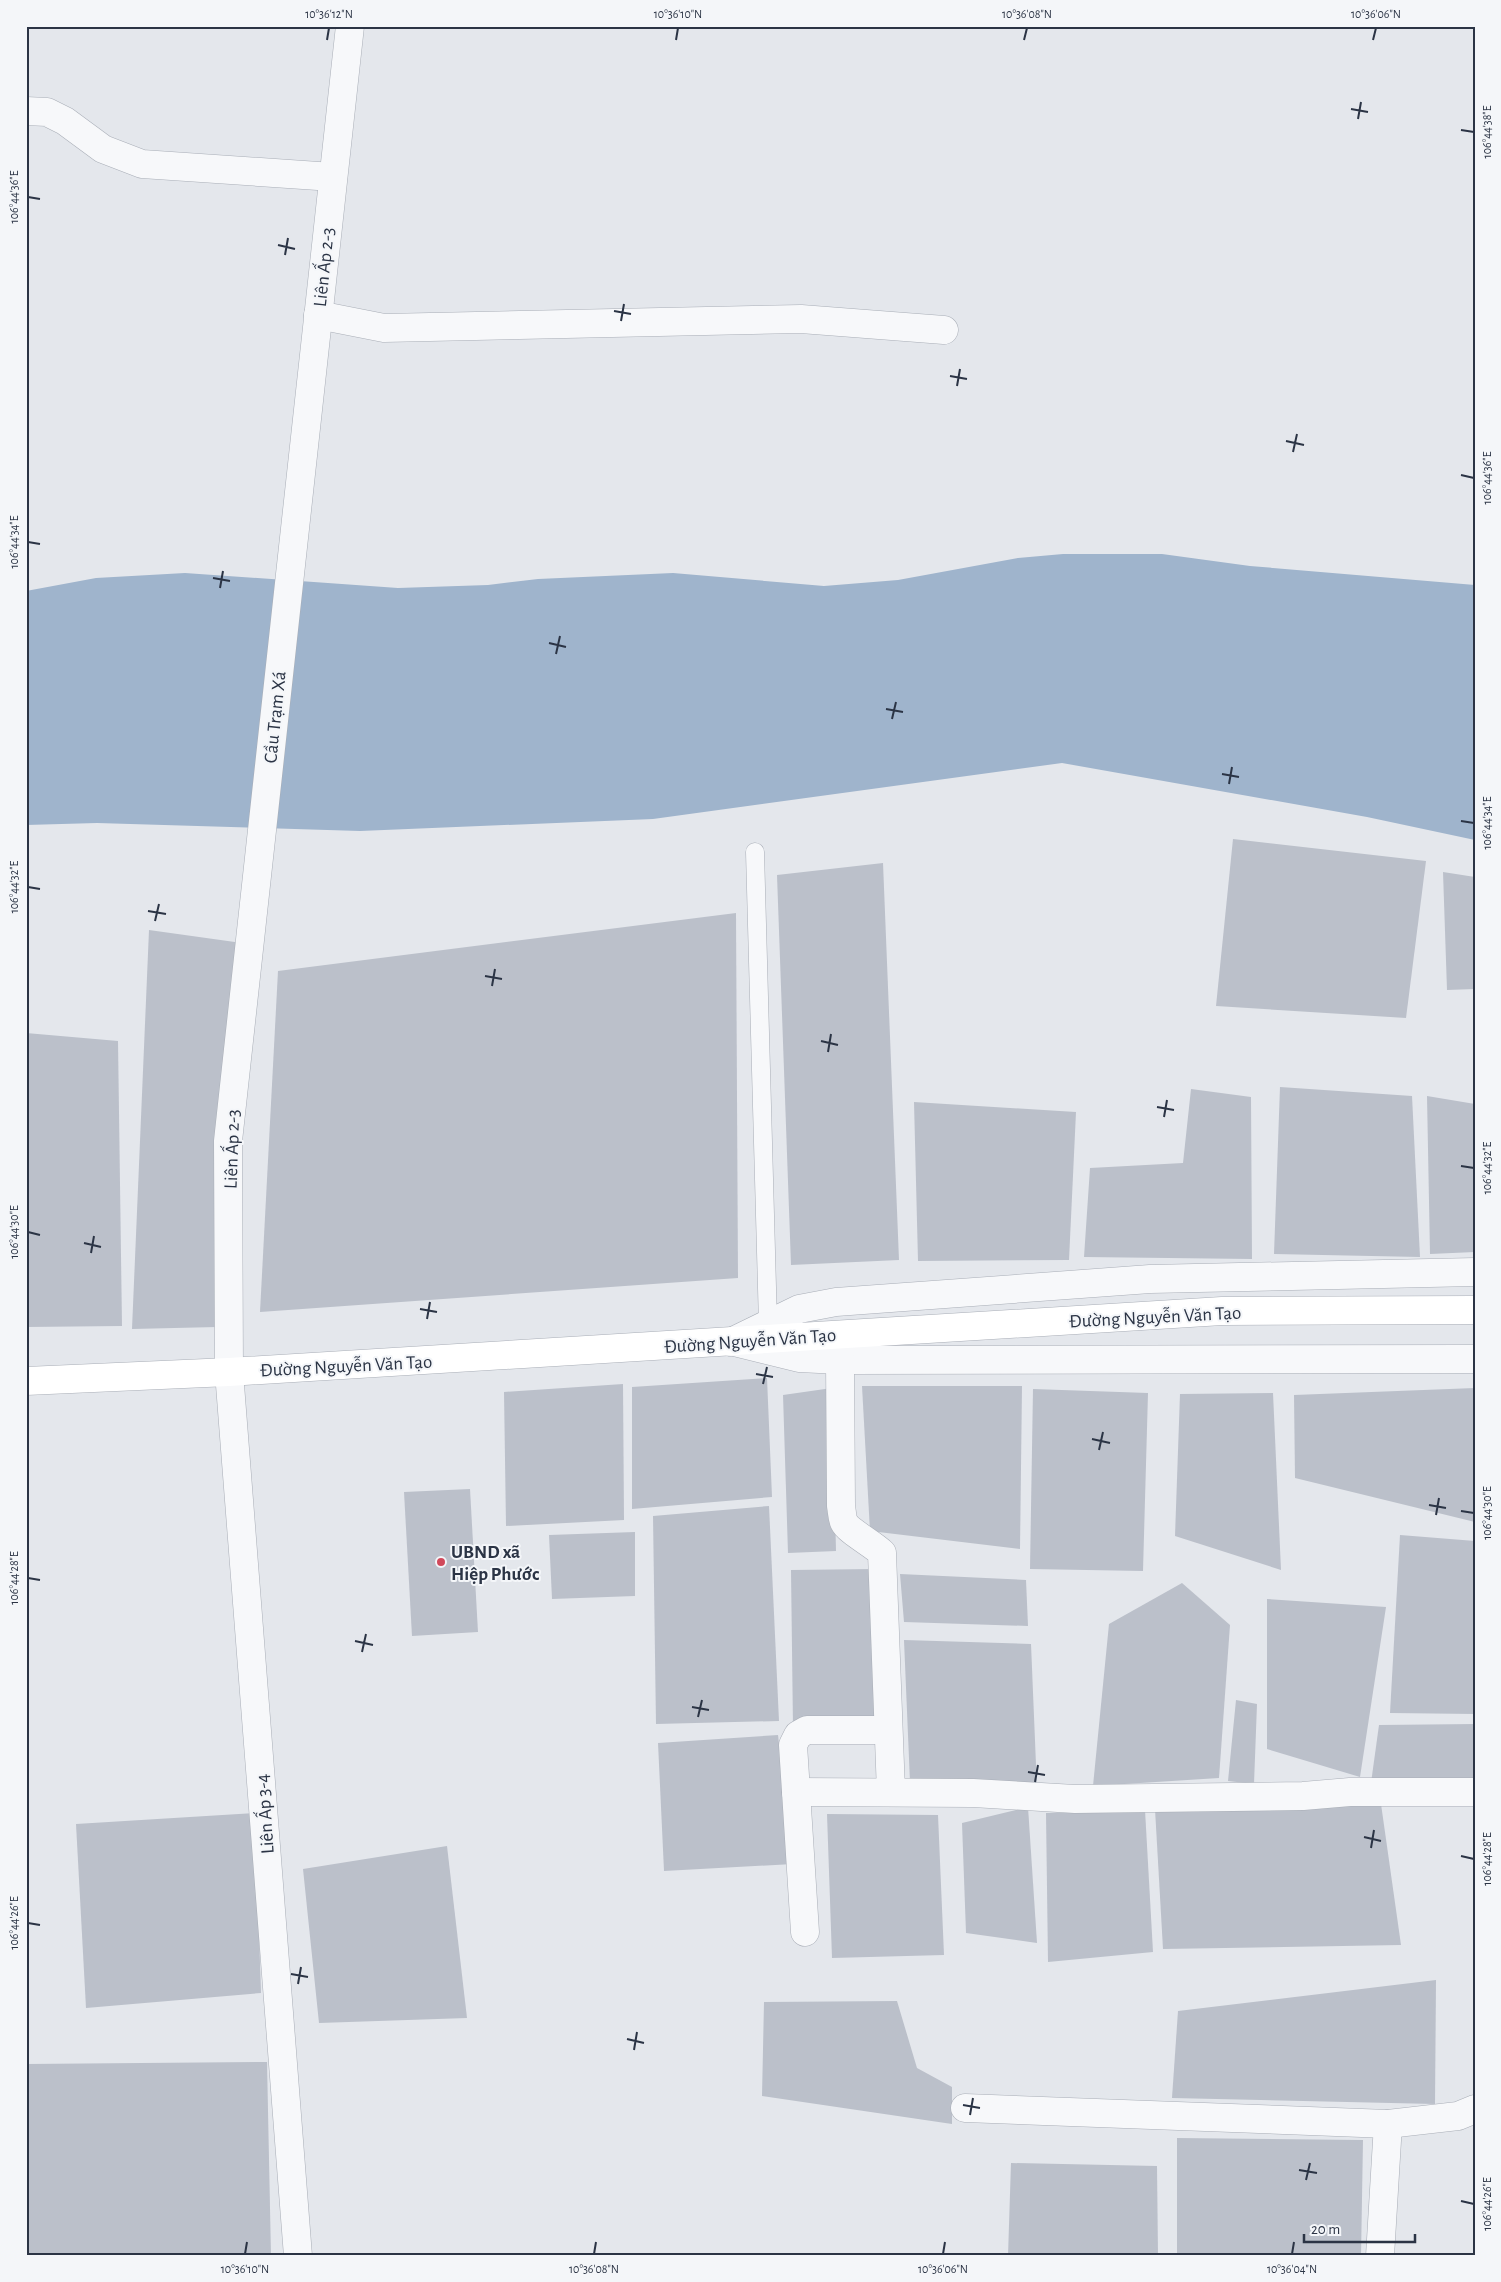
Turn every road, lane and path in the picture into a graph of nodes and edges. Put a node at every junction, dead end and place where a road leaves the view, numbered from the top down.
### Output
1 (350, 26) edge
2 (26, 111) edge
3 (334, 177) junction
4 (318, 315) junction
5 (944, 330) dead end
6 (296, 508) joint
7 (755, 852) dead end
8 (252, 927) joint
9 (1475, 1272) edge
10 (1475, 1310) edge
11 (768, 1324) junction
12 (731, 1342) junction
13 (1475, 1359) edge
14 (840, 1360) junction
15 (229, 1372) junction
16 (26, 1381) edge
17 (888, 1730) junction
18 (796, 1792) junction
19 (891, 1792) junction
20 (1475, 1792) edge
21 (805, 1932) dead end
22 (965, 2108) dead end
23 (1475, 2109) edge
24 (1388, 2124) junction
25 (298, 2256) edge
26 (1380, 2256) edge

1 - 3 street, Liên Ấp 2-3
2 - 3 street
3 - 4 street, Liên Ấp 2-3
4 - 5 street
4 - 6 street, Liên Ấp 2-3
6 - 8 street, Cầu Trạm Xá
7 - 11 lane
8 - 15 street, Liên Ấp 2-3
9 - 11 street
10 - 12 main road, Đường Nguyễn Văn Tạo
11 - 12 street
12 - 14 street
12 - 15 main road, Đường Nguyễn Văn Tạo
13 - 14 street
14 - 17 street
15 - 16 main road, Đường Nguyễn Văn Tạo
15 - 25 street, Liên Ấp 3-4
17 - 18 street
17 - 19 street
18 - 19 street
18 - 21 street
19 - 20 street
22 - 24 street
23 - 24 street
24 - 26 street

